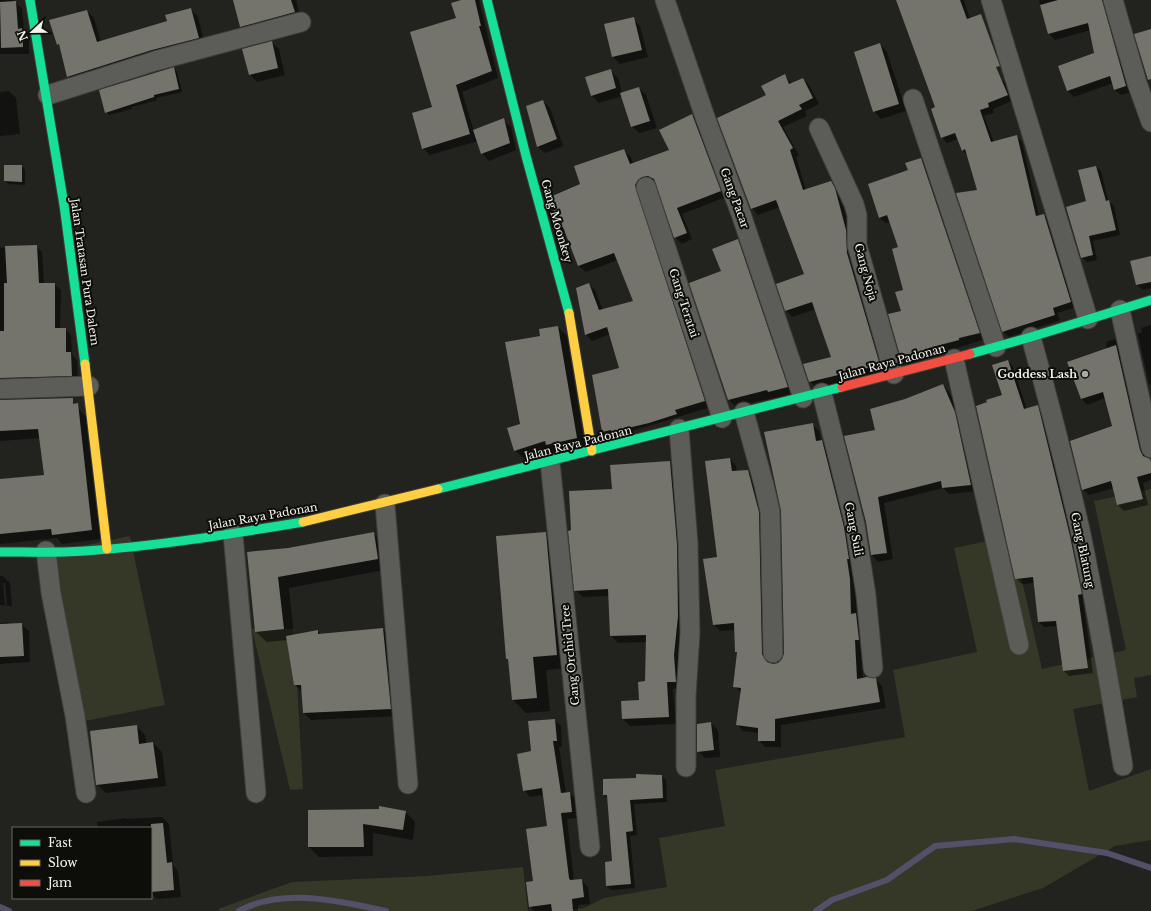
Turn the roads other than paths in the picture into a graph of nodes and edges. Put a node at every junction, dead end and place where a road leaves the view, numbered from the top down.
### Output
1 (30, 0) edge
2 (487, 0) edge
3 (665, 0) edge
4 (991, 0) edge
5 (1114, 0) edge
6 (301, 22) dead end
7 (48, 95) junction
8 (913, 99) dead end
9 (1151, 122) edge
10 (819, 128) dead end
11 (646, 187) dead end
12 (1151, 300) edge
13 (1120, 310) junction
14 (1088, 319) junction
15 (1031, 337) junction
16 (996, 347) junction
17 (954, 359) junction
18 (894, 374) junction
19 (89, 386) junction
20 (0, 389) edge
21 (822, 393) junction
22 (803, 398) junction
23 (744, 412) junction
24 (722, 418) junction
25 (679, 429) junction
26 (1151, 448) edge
27 (592, 451) junction
28 (550, 462) junction
29 (385, 504) junction
30 (233, 534) junction
31 (107, 548) junction
32 (46, 551) junction
33 (0, 552) edge
34 (1019, 645) dead end
35 (773, 653) dead end
36 (873, 668) dead end
37 (1123, 766) dead end
38 (686, 767) dead end
39 (408, 784) dead end
40 (86, 792) dead end
41 (256, 794) dead end
42 (590, 847) dead end

1 - 7 main road, Jalan Tratasan Pura Dalem
2 - 27 main road, Gang Moonkey
3 - 22 street, Gang Pacar
4 - 14 street
5 - 9 street
6 - 7 street
7 - 19 main road, Jalan Tratasan Pura Dalem
8 - 16 street
10 - 18 street, Gang Noja
11 - 24 street, Gang Teratai
12 - 13 main road, Jalan Raya Padonan
13 - 14 main road, Jalan Raya Padonan
13 - 26 street
14 - 15 main road, Jalan Raya Padonan
15 - 16 main road, Jalan Raya Padonan
15 - 37 street, Gang Blatung
16 - 17 main road, Jalan Raya Padonan
17 - 18 main road, Jalan Raya Padonan
17 - 34 street
18 - 21 main road, Jalan Raya Padonan
19 - 20 street
19 - 31 main road, Jalan Tratasan Pura Dalem
21 - 22 main road, Jalan Raya Padonan
21 - 36 street, Gang Suli
22 - 23 main road, Jalan Raya Padonan
23 - 24 main road, Jalan Raya Padonan
23 - 35 street
24 - 25 main road, Jalan Raya Padonan
25 - 27 main road, Jalan Raya Padonan
25 - 38 street
27 - 28 main road, Jalan Raya Padonan
28 - 29 main road, Jalan Raya Padonan
28 - 42 street, Gang Orchid Tree
29 - 30 main road, Jalan Raya Padonan
29 - 39 street
30 - 31 main road, Jalan Raya Padonan
30 - 41 street
31 - 32 main road, Jalan Raya Padonan
32 - 33 main road, Jalan Raya Padonan
32 - 40 street

